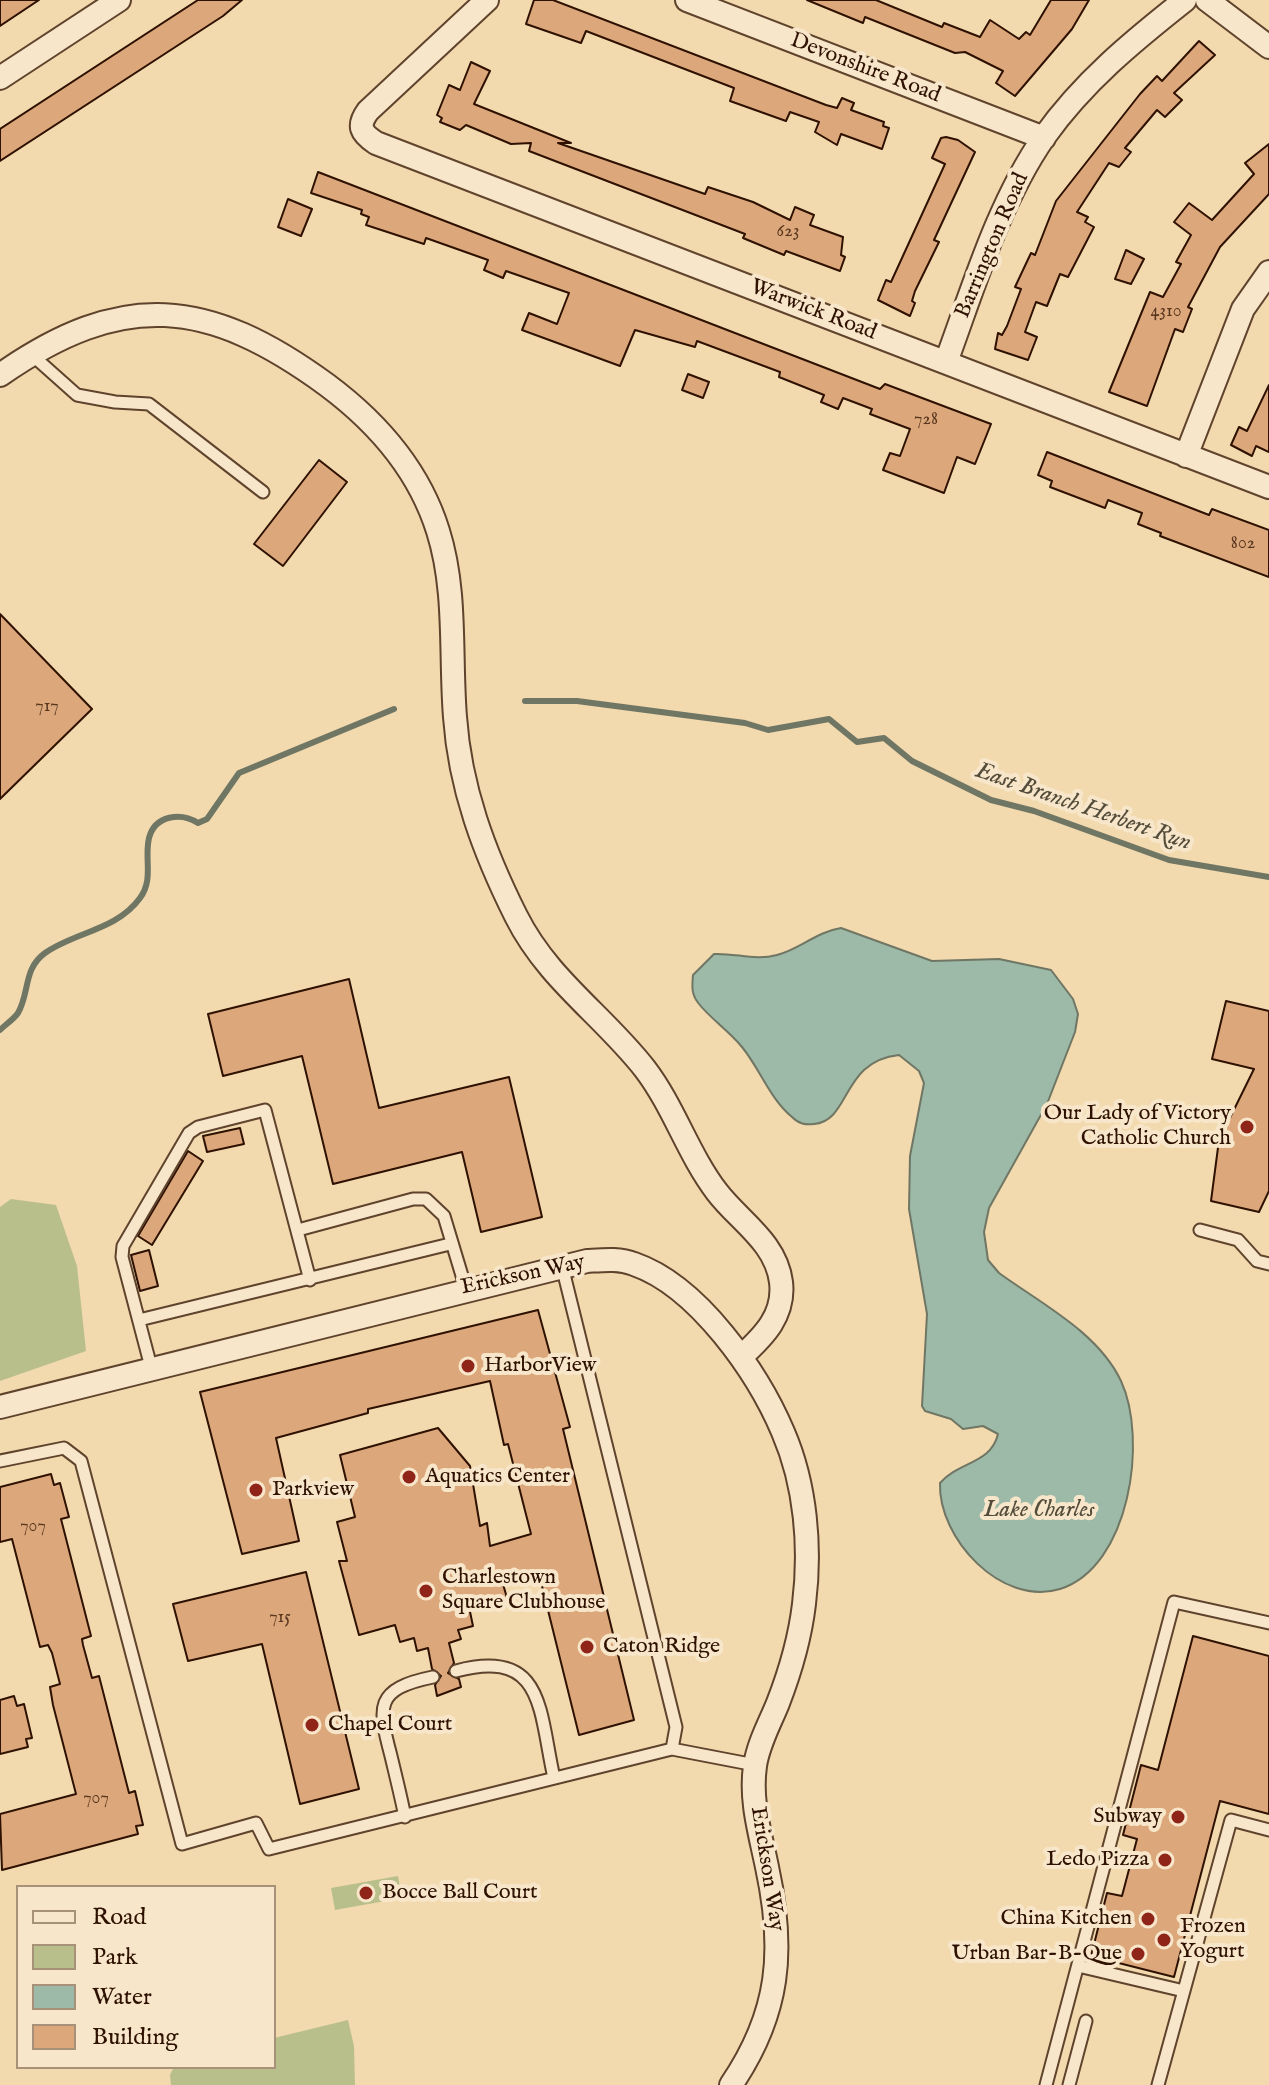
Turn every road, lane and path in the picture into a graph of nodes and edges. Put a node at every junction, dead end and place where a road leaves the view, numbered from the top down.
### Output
1 (119, 0) edge
2 (487, 0) edge
3 (687, 0) edge
4 (1185, 0) edge
5 (1207, 0) edge
6 (1269, 47) edge
7 (0, 78) edge
8 (1044, 138) junction
9 (1269, 272) edge
10 (30, 354) junction
11 (946, 362) junction
12 (0, 375) edge
13 (1186, 456) junction
14 (1269, 487) edge
15 (263, 492) dead end
16 (298, 1230) junction
17 (1200, 1230) dead end
18 (450, 1244) junction
19 (1269, 1264) edge
20 (562, 1266) junction
21 (310, 1280) junction
22 (466, 1289) junction
23 (139, 1320) junction
24 (741, 1357) junction
25 (151, 1367) junction
26 (0, 1407) edge
27 (0, 1461) edge
28 (1269, 1623) edge
29 (456, 1671) dead end
30 (433, 1677) dead end
31 (672, 1749) junction
32 (755, 1765) junction
33 (554, 1778) junction
34 (405, 1817) junction
35 (1269, 1830) edge
36 (1078, 1966) junction
37 (1184, 1991) junction
38 (1086, 2021) dead end
39 (731, 2085) edge
40 (1046, 2085) edge
41 (1069, 2085) edge
42 (1158, 2085) edge

1 - 7 street
2 - 11 street, Warwick Road
3 - 8 street, Devonshire Road
4 - 8 street, Barrington Road
5 - 6 street
8 - 11 street, Barrington Road
9 - 13 street
10 - 12 street
10 - 15 lane
10 - 24 street
11 - 13 street, Warwick Road
13 - 14 street, Warwick Road
16 - 18 lane
16 - 21 lane
16 - 23 lane
17 - 19 lane
18 - 21 lane
18 - 22 lane
20 - 22 street, Erickson Way
20 - 24 street, Erickson Way
20 - 31 lane
21 - 23 lane
22 - 25 street, Erickson Way
23 - 25 lane
24 - 32 street, Erickson Way
25 - 26 street, Erickson Way
27 - 34 lane
28 - 36 lane
29 - 33 lane
30 - 34 lane
31 - 32 lane
31 - 33 lane
32 - 39 street, Erickson Way
33 - 34 lane
35 - 37 lane
36 - 37 lane
36 - 40 lane
37 - 42 lane
38 - 41 lane

